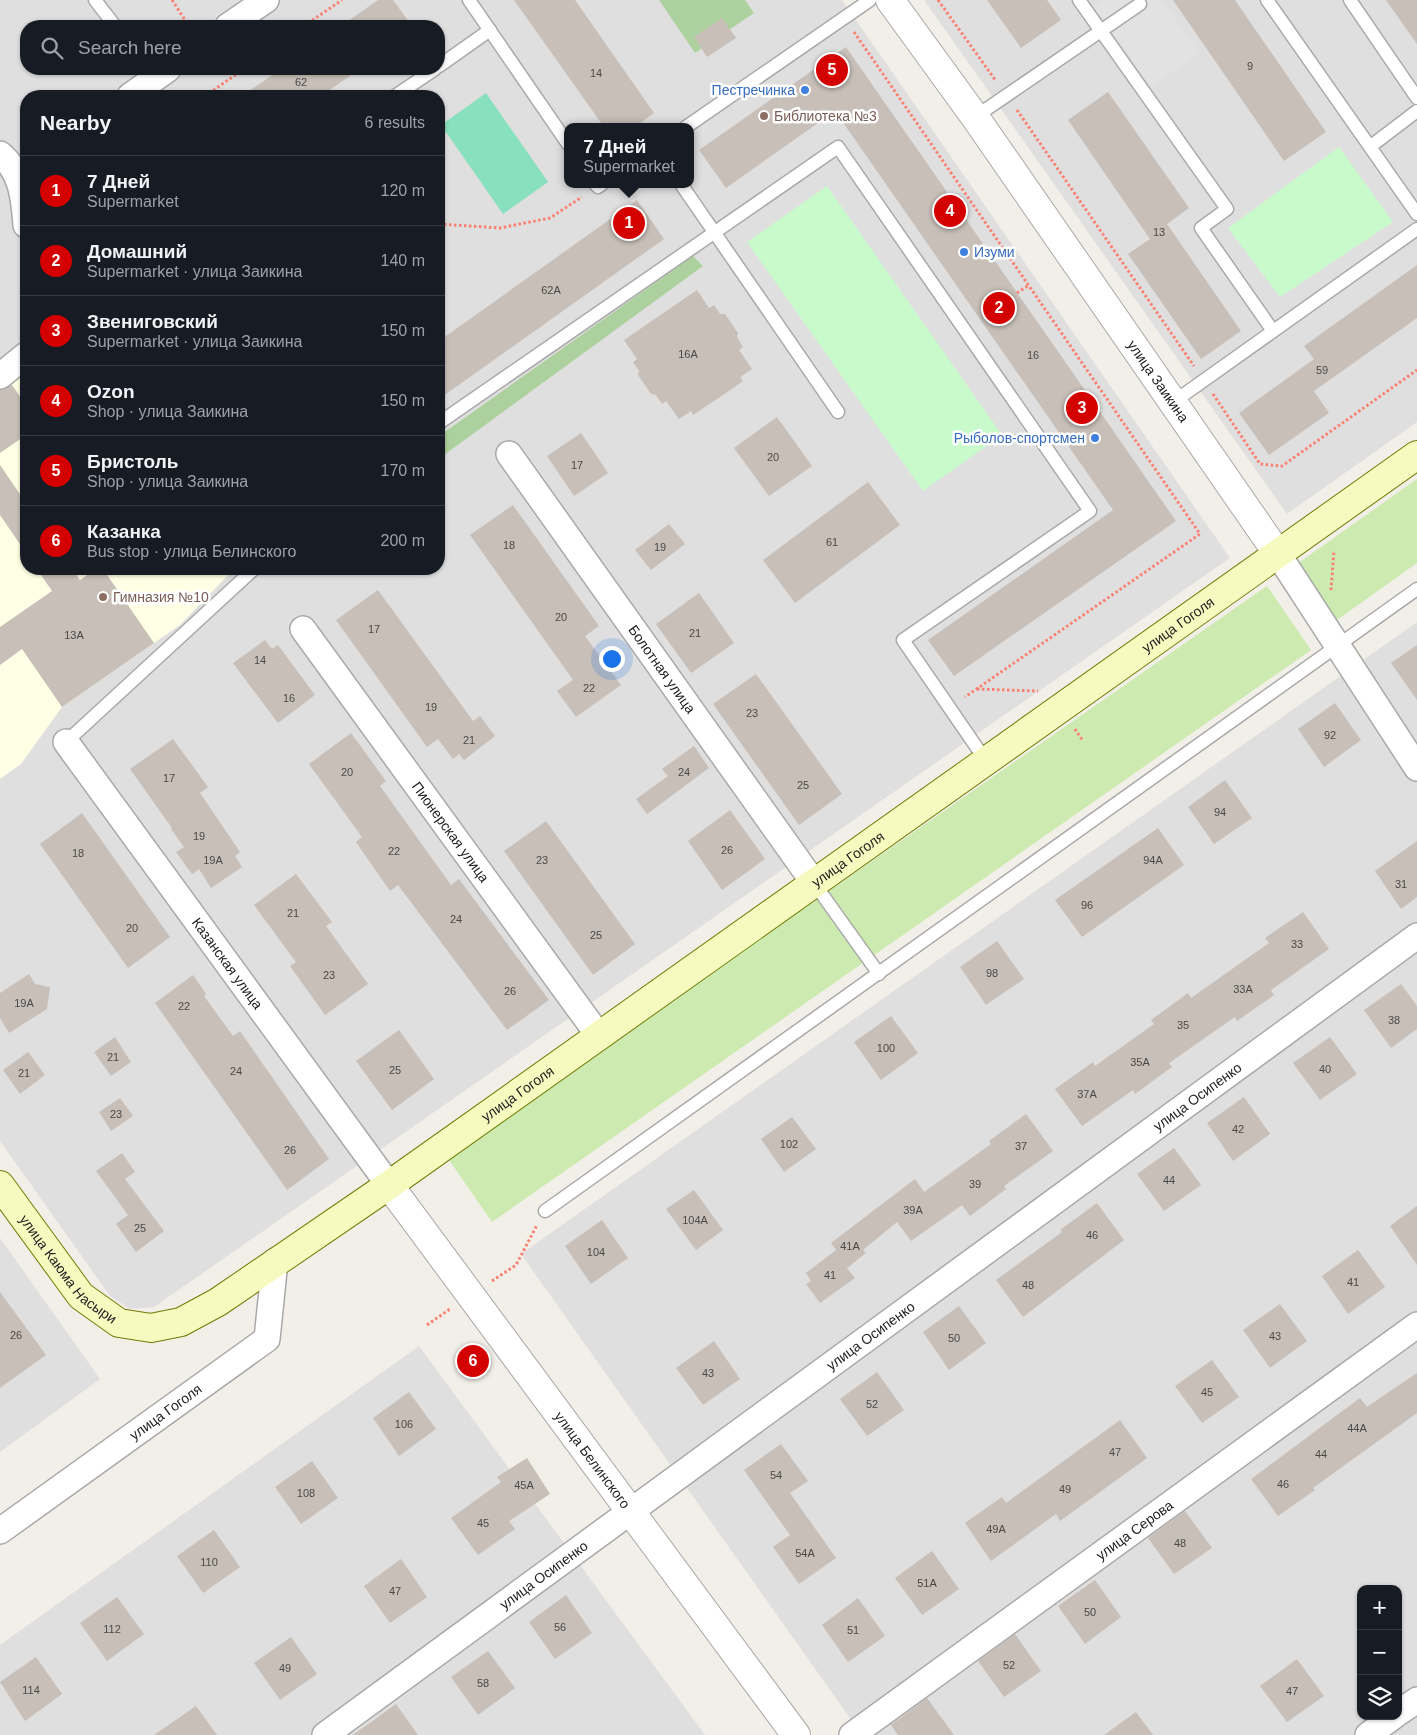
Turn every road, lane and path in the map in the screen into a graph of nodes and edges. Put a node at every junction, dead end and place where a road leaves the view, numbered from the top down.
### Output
1 (96, 0) edge
2 (172, 0) edge
3 (266, 0) edge
4 (342, 0) edge
5 (470, 0) edge
6 (870, 0) edge
7 (890, 0) edge
8 (938, 0) edge
9 (1079, 0) edge
10 (1267, 0) edge
11 (1350, 0) edge
12 (1140, 4) dead end
13 (844, 18) junction
14 (111, 20) edge
15 (185, 20) edge
16 (237, 20) edge
17 (313, 20) edge
18 (490, 30) junction
19 (1101, 31) junction
20 (445, 62) edge
21 (153, 75) edge
22 (235, 75) edge
23 (425, 75) edge
24 (136, 90) edge
25 (214, 90) edge
26 (404, 90) edge
27 (1007, 96) junction
28 (1417, 98) edge
29 (1417, 111) edge
30 (975, 117) junction
31 (692, 123) edge
32 (564, 138) edge
33 (1371, 146) junction
34 (0, 154) edge
35 (20, 180) edge
36 (594, 188) edge
37 (684, 188) edge
38 (1417, 214) edge
39 (445, 224) edge
40 (1417, 230) edge
41 (714, 233) junction
42 (1029, 286) junction
43 (1017, 293) dead end
44 (1273, 331) junction
45 (20, 360) edge
46 (1417, 370) edge
47 (0, 376) edge
48 (1204, 380) junction
49 (1172, 403) junction
50 (838, 412) dead end
51 (445, 419) edge
52 (509, 454) dead end
53 (1417, 455) edge
54 (1278, 554) junction
55 (247, 575) edge
56 (1417, 589) edge
57 (303, 629) dead end
58 (1337, 648) junction
59 (949, 708) junction
60 (66, 742) joint
61 (986, 761) junction
62 (1417, 768) edge
63 (814, 883) junction
64 (1417, 936) edge
65 (879, 974) junction
66 (599, 1036) junction
67 (0, 1185) edge
68 (389, 1185) junction
69 (545, 1211) joint
70 (275, 1261) junction
71 (470, 1295) junction
72 (427, 1325) dead end
73 (1417, 1325) edge
74 (151, 1328) joint
75 (630, 1510) junction
76 (0, 1531) edge
77 (1417, 1700) edge
78 (1402, 1710) edge
79 (1389, 1720) edge
80 (325, 1735) edge
81 (796, 1735) edge
82 (852, 1735) edge
83 (1368, 1735) edge

1 - 14 lane
2 - 15 path
3 - 16 street
4 - 17 path
5 - 18 lane
6 - 13 lane
7 - 30 street, улица Заикина
8 - 27 path
9 - 19 lane
10 - 33 lane
11 - 28 lane
12 - 19 lane
13 - 31 lane
13 - 42 path
18 - 20 lane
18 - 32 lane
19 - 27 lane
19 - 44 lane
21 - 24 street
22 - 25 path
23 - 26 lane
27 - 30 lane
27 - 48 path
29 - 33 lane
30 - 49 street, улица Заикина
33 - 38 lane
34 - 35 street
36 - 39 path
37 - 41 lane
40 - 44 lane
41 - 50 lane
41 - 51 lane
41 - 59 lane
42 - 43 path
42 - 59 path
44 - 48 lane
45 - 47 street
46 - 48 path
48 - 49 lane
49 - 54 street, улица Заикина
52 - 63 street, Болотная улица
53 - 54 main road, улица Гоголя
54 - 58 street, улица Заикина
54 - 61 main road, улица Гоголя
55 - 60 lane
56 - 58 lane
57 - 66 street, Пионерская улица
58 - 62 street, улица Заикина
58 - 65 lane
59 - 61 lane
60 - 68 street, Казанская улица
61 - 63 main road, улица Гоголя
63 - 65 lane
63 - 66 main road, улица Гоголя
64 - 75 street, улица Осипенко
65 - 69 lane
66 - 68 main road, улица Гоголя
67 - 74 main road, улица Каюма Насыри
68 - 70 main road, улица Гоголя
68 - 71 street, улица Белинского
69 - 71 path
70 - 74 main road, улица Гоголя
70 - 76 street, улица Гоголя
71 - 72 path
71 - 75 street, улица Белинского
73 - 82 street, улица Серова
75 - 80 street, улица Осипенко
75 - 81 street, улица Белинского
77 - 78 street
79 - 83 street

